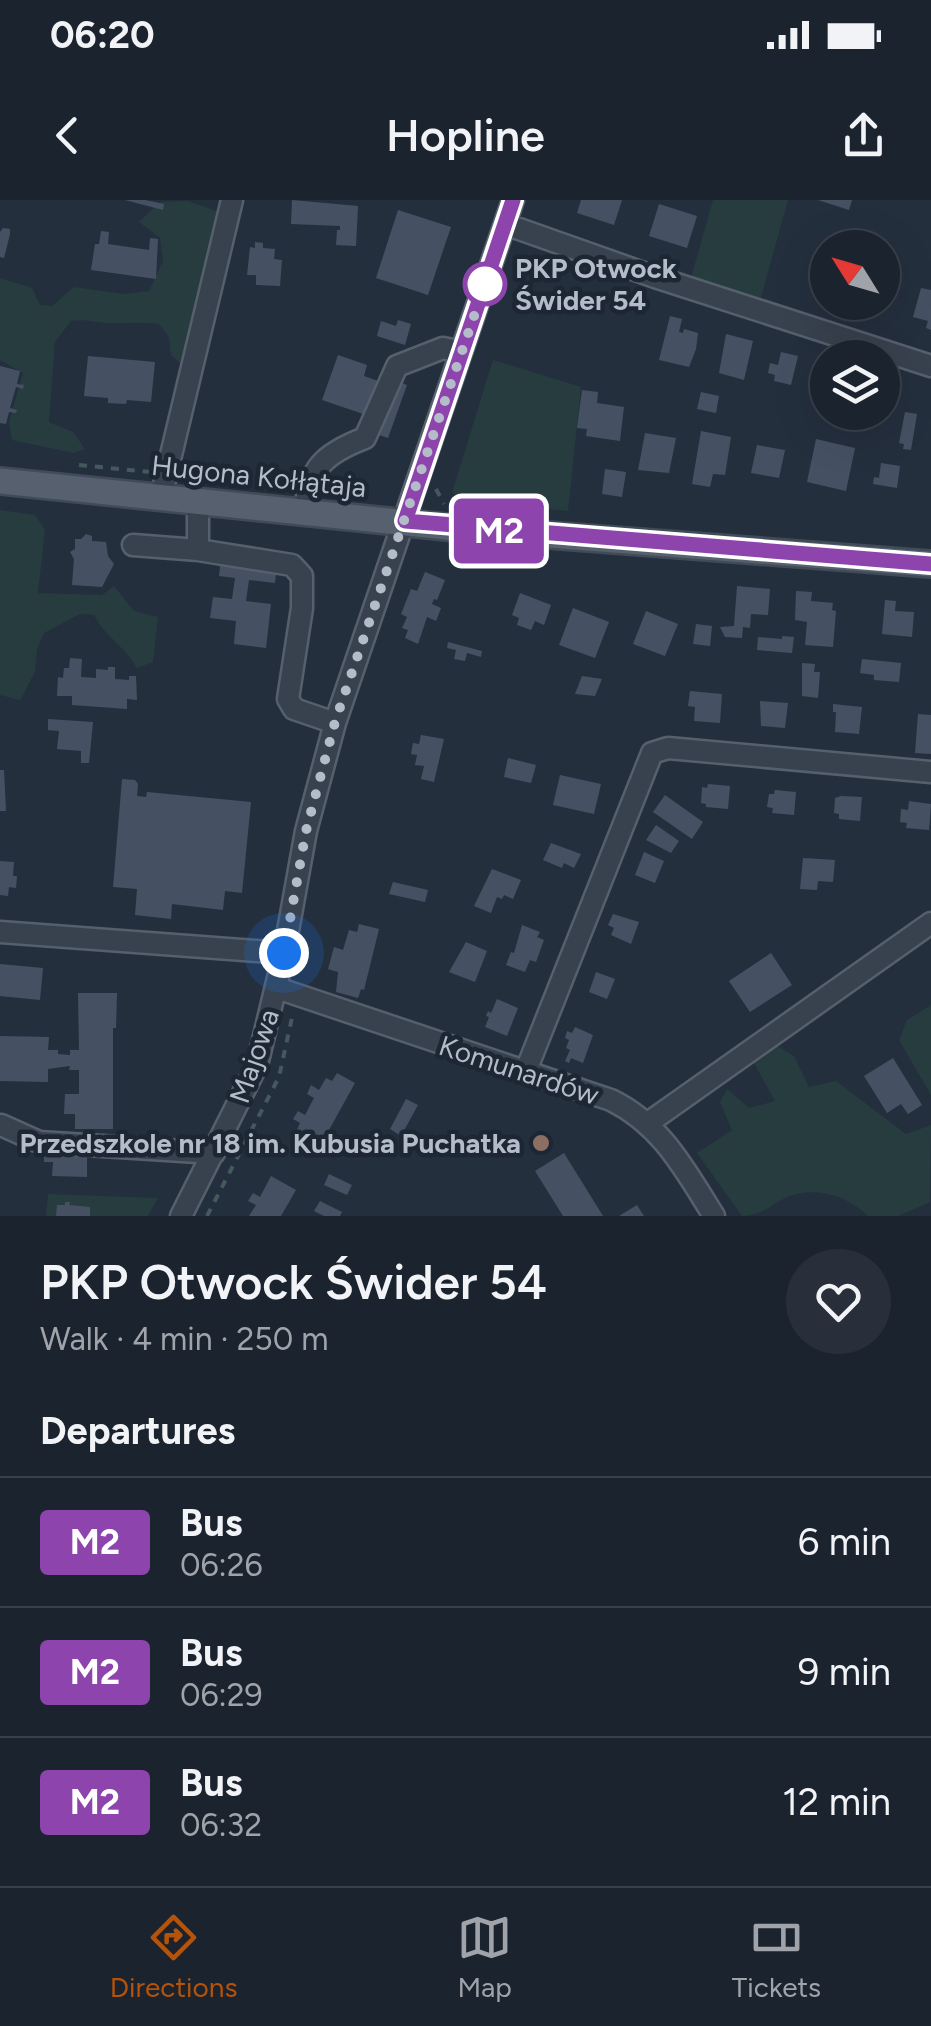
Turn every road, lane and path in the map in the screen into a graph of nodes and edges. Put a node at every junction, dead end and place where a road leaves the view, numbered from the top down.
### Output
1 (232, 200) edge
2 (513, 200) edge
3 (513, 227) junction
4 (461, 352) junction
5 (931, 366) edge
6 (0, 481) edge
7 (161, 497) junction
8 (198, 501) junction
9 (305, 512) junction
10 (405, 521) junction
11 (132, 545) dead end
12 (198, 550) junction
13 (931, 564) edge
14 (335, 722) junction
15 (931, 772) edge
16 (931, 923) edge
17 (0, 932) edge
18 (284, 953) junction
19 (277, 988) junction
20 (525, 1073) junction
21 (648, 1122) junction
22 (1, 1126) edge
23 (214, 1153) junction
24 (181, 1216) edge
25 (714, 1216) edge

1 - 7 street
2 - 3 street, Majowa
3 - 4 street, Majowa
3 - 5 street
4 - 9 street
4 - 10 street, Majowa
6 - 7 main road, Hugona Kołłątaja
7 - 8 main road, Hugona Kołłątaja
8 - 9 main road, Hugona Kołłątaja
8 - 12 street
9 - 10 main road, Hugona Kołłątaja
10 - 13 main road, Hugona Kołłątaja
10 - 14 street, Majowa
11 - 12 street
12 - 14 street
14 - 18 street, Majowa
15 - 20 street
16 - 21 street
17 - 18 street
18 - 19 street, Majowa
19 - 20 street, Komunardów
19 - 23 street, Majowa
20 - 21 street, Komunardów
21 - 25 street, Komunardów
22 - 23 street
23 - 24 street, Majowa

